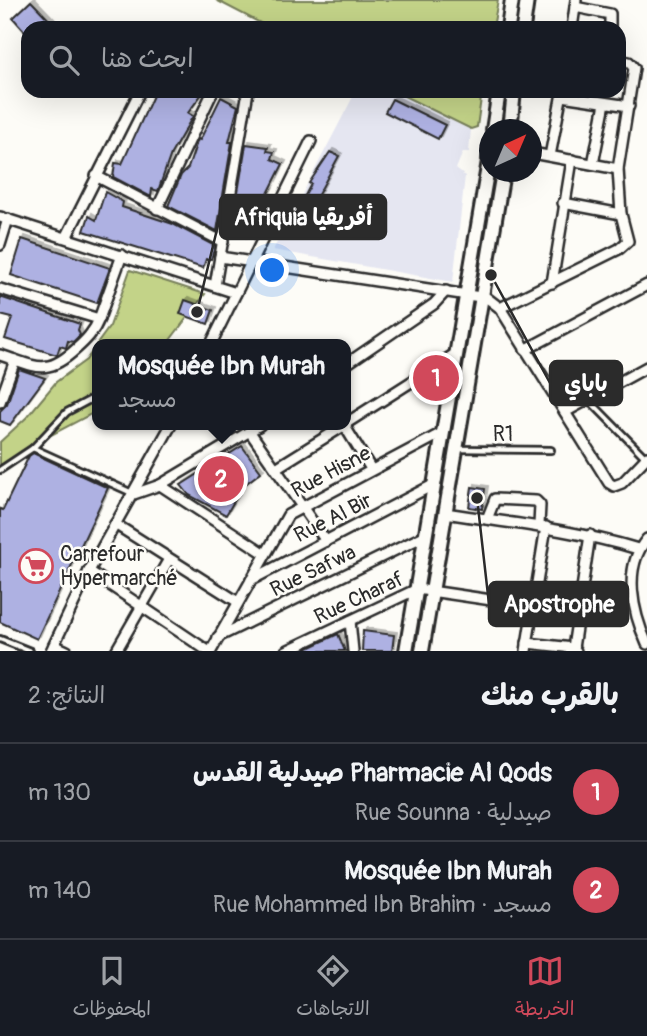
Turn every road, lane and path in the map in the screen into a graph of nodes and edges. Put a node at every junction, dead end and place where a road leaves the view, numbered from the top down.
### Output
1 (512, 0) edge
2 (527, 0) edge
3 (576, 4) edge
4 (509, 21) edge
5 (524, 21) edge
6 (610, 21) edge
7 (626, 61) edge
8 (136, 98) edge
9 (211, 98) edge
10 (247, 98) edge
11 (498, 98) edge
12 (513, 98) edge
13 (561, 98) edge
14 (581, 98) edge
15 (605, 103) junction
16 (629, 106) junction
17 (495, 119) edge
18 (511, 119) edge
19 (311, 141) dead end
20 (542, 155) edge
21 (550, 156) junction
22 (572, 160) junction
23 (593, 164) junction
24 (618, 169) junction
25 (96, 176) junction
26 (484, 182) edge
27 (501, 182) edge
28 (563, 203) junction
29 (157, 209) junction
30 (621, 214) junction
31 (4, 218) edge
32 (67, 236) junction
33 (223, 242) junction
34 (0, 245) edge
35 (122, 255) junction
36 (220, 257) junction
37 (251, 262) junction
38 (552, 283) junction
39 (647, 285) edge
40 (215, 286) junction
41 (0, 289) edge
42 (446, 291) junction
43 (236, 293) junction
44 (465, 293) junction
45 (481, 295) junction
46 (500, 309) junction
47 (99, 319) junction
48 (213, 339) edge
49 (525, 350) junction
50 (455, 354) junction
51 (0, 355) edge
52 (15, 360) junction
53 (351, 361) edge
54 (647, 367) edge
55 (92, 399) edge
56 (588, 399) junction
57 (0, 402) edge
58 (565, 412) junction
59 (351, 421) edge
60 (168, 430) edge
61 (253, 430) edge
62 (337, 430) edge
63 (348, 430) edge
64 (250, 432) junction
65 (442, 433) junction
66 (33, 448) junction
67 (455, 449) junction
68 (551, 450) dead end
69 (647, 458) edge
70 (276, 468) junction
71 (371, 469) junction
72 (0, 470) edge
73 (160, 485) junction
74 (433, 485) junction
75 (134, 494) junction
76 (302, 506) junction
77 (445, 513) junction
78 (487, 519) junction
79 (115, 524) junction
80 (542, 526) junction
81 (590, 535) junction
82 (424, 536) junction
83 (647, 539) edge
84 (326, 541) junction
85 (638, 549) junction
86 (264, 553) junction
87 (169, 559) junction
88 (89, 571) junction
89 (249, 581) junction
90 (417, 589) junction
91 (432, 593) junction
92 (238, 601) junction
93 (142, 604) junction
94 (532, 606) junction
95 (350, 621) junction
96 (218, 638) junction
97 (0, 639) edge
98 (647, 644) edge
99 (527, 647) edge
100 (53, 648) edge
101 (574, 649) edge
102 (30, 651) edge
103 (67, 651) edge
104 (116, 651) edge
105 (209, 651) edge
106 (286, 651) edge
107 (354, 651) edge
108 (405, 651) edge
109 (422, 651) edge

1 - 4 main road
2 - 5 main road
3 - 6 street
7 - 16 street
8 - 25 street
9 - 29 street
10 - 33 street
11 - 17 main road
12 - 18 main road
13 - 21 street
14 - 15 street
15 - 16 street
15 - 23 street
16 - 24 street
19 - 37 street
20 - 21 street
21 - 22 street
22 - 23 street
22 - 28 street
23 - 24 street
24 - 30 street
25 - 29 street
25 - 32 street
26 - 44 main road
27 - 45 main road
28 - 30 street
28 - 38 street
29 - 33 street
30 - 38 street
31 - 32 street
31 - 34 street
32 - 35 street
33 - 36 street
35 - 40 street
35 - 47 street
36 - 37 street
36 - 40 street
37 - 42 street
37 - 43 street
38 - 46 street
39 - 49 street
40 - 43 street
41 - 47 street
42 - 44 street
42 - 53 street
43 - 48 street
44 - 45 street
44 - 50 main road
45 - 46 street
45 - 67 main road
46 - 49 street
47 - 52 street
49 - 58 street
50 - 59 street
50 - 65 main road
51 - 52 street
52 - 57 street
54 - 56 street
55 - 66 lane
56 - 58 street
56 - 69 lane
58 - 69 street
60 - 75 street
61 - 64 street
62 - 70 street
63 - 71 street
64 - 70 street
64 - 73 street
65 - 71 street, Rue Hisne
65 - 74 main road
66 - 72 lane
66 - 75 lane
67 - 68 lane, R1
67 - 77 main road
70 - 76 street
71 - 76 street, Rue Hisne
73 - 75 street
73 - 86 street
74 - 82 main road
74 - 84 street, Rue Al Bir
75 - 79 street
76 - 84 street
76 - 86 street, Rue Hisne
77 - 78 street
77 - 91 main road
78 - 80 street
78 - 80 street
79 - 87 street
79 - 88 street
80 - 81 street
80 - 94 street
81 - 85 street
81 - 101 street
82 - 90 main road
82 - 96 street, Rue Safwa
83 - 85 street
84 - 89 street, Rue Al Bir
85 - 98 street
86 - 89 street, Rue Hisne
87 - 92 street
87 - 93 street
88 - 93 street
88 - 100 street
89 - 92 street, Rue Hisne
90 - 91 street, Rue Charaf
90 - 95 street, Rue Charaf
90 - 108 main road
91 - 94 street, Rue Charaf
91 - 109 main road
92 - 96 street, Rue Hisne
93 - 104 street
93 - 105 street
94 - 99 street
95 - 106 street, Rue Charaf
95 - 107 street
96 - 105 street, Rue Hisne
97 - 102 lane
99 - 101 street
100 - 103 street

